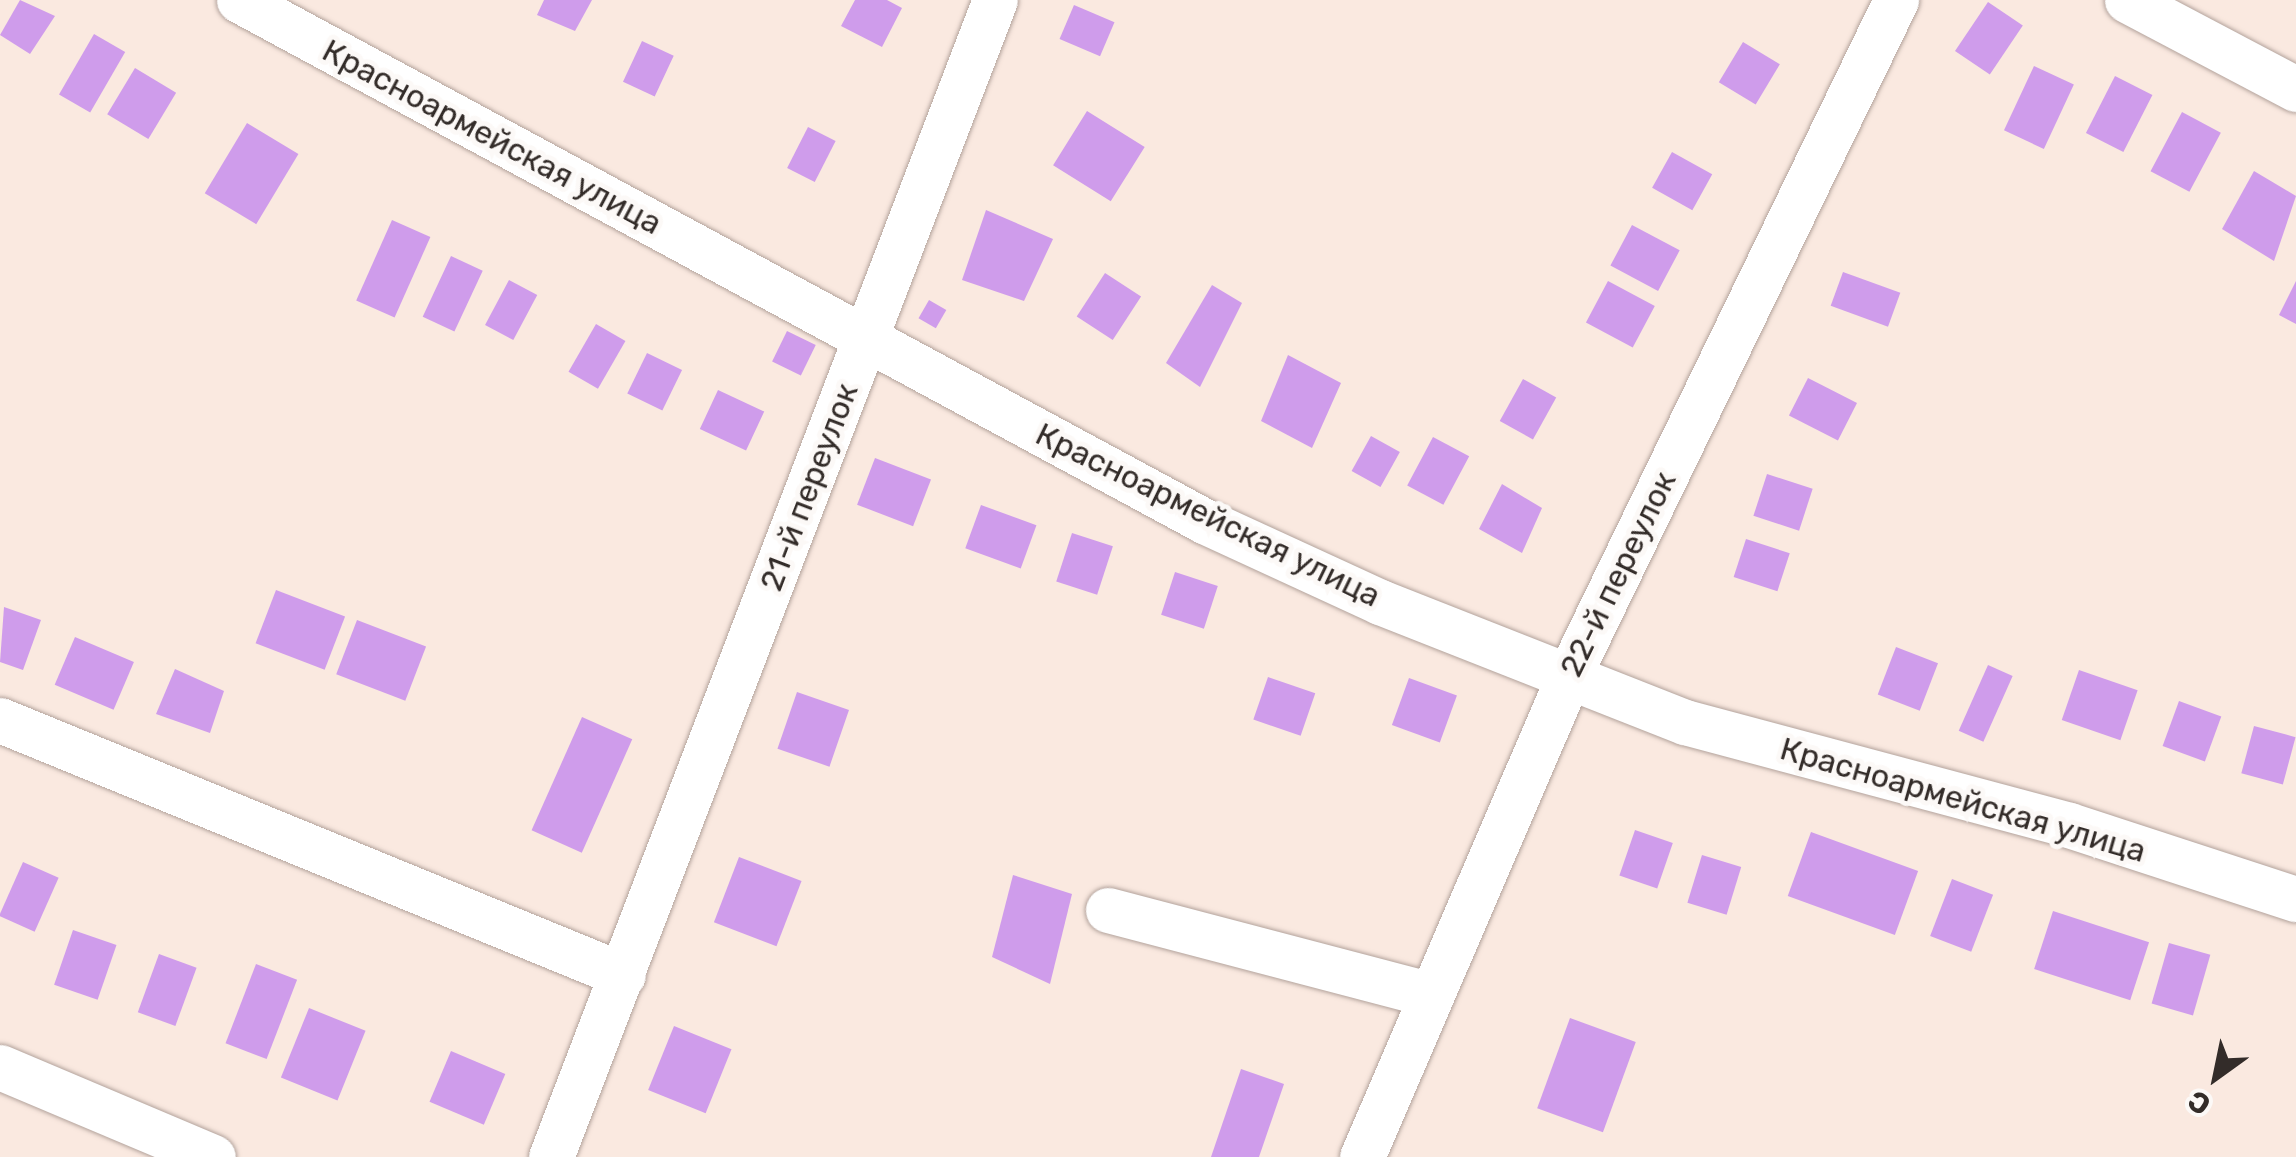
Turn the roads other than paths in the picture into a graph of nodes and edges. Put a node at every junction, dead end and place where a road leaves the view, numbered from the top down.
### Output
1 (239, 0) edge
2 (996, 0) edge
3 (1896, 0) edge
4 (2128, 0) edge
5 (2296, 89) edge
6 (865, 340) junction
7 (1570, 672) junction
8 (0, 720) edge
9 (2296, 899) edge
10 (1108, 910) dead end
11 (623, 975) junction
12 (1431, 995) junction
13 (0, 1067) edge
14 (213, 1157) edge
15 (551, 1157) edge
16 (1362, 1157) edge

1 - 6 street, Красноармейская улица
2 - 6 street, 21-й переулок
3 - 7 street, 22-й переулок
4 - 5 street
6 - 7 street, Красноармейская улица
6 - 11 street, 21-й переулок
7 - 9 street, Красноармейская улица
7 - 12 street, 22-й переулок
8 - 11 street
10 - 12 street
11 - 15 street, 21-й переулок
12 - 16 street, 22-й переулок
13 - 14 street

